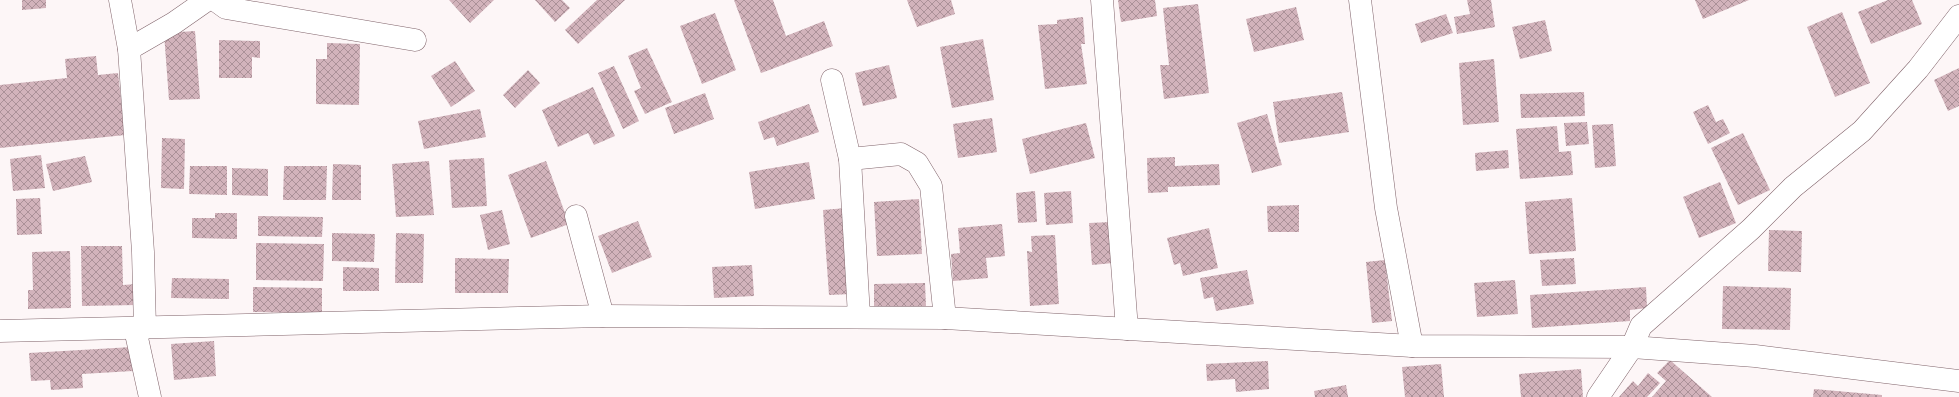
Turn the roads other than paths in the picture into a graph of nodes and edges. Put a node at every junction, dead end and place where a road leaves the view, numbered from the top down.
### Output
1 (120, 0) edge
2 (207, 0) edge
3 (215, 0) edge
4 (1102, 0) edge
5 (1360, 0) edge
6 (1959, 16) edge
7 (415, 40) dead end
8 (129, 49) junction
9 (832, 80) dead end
10 (850, 159) junction
11 (576, 216) dead end
12 (603, 316) junction
13 (860, 316) junction
14 (945, 318) junction
15 (140, 328) junction
16 (1128, 329) junction
17 (0, 331) edge
18 (1412, 346) junction
19 (1632, 347) junction
20 (1959, 382) edge
21 (150, 397) edge
22 (1598, 397) edge

1 - 8 street
2 - 8 street
3 - 7 street
4 - 16 street
5 - 18 street
6 - 19 street
8 - 15 street
9 - 10 street
10 - 13 street
10 - 14 street
11 - 12 street
12 - 13 street
12 - 15 street
13 - 14 street
14 - 16 street
15 - 17 street
15 - 21 street
16 - 18 street
18 - 19 street
19 - 20 street
19 - 22 street

